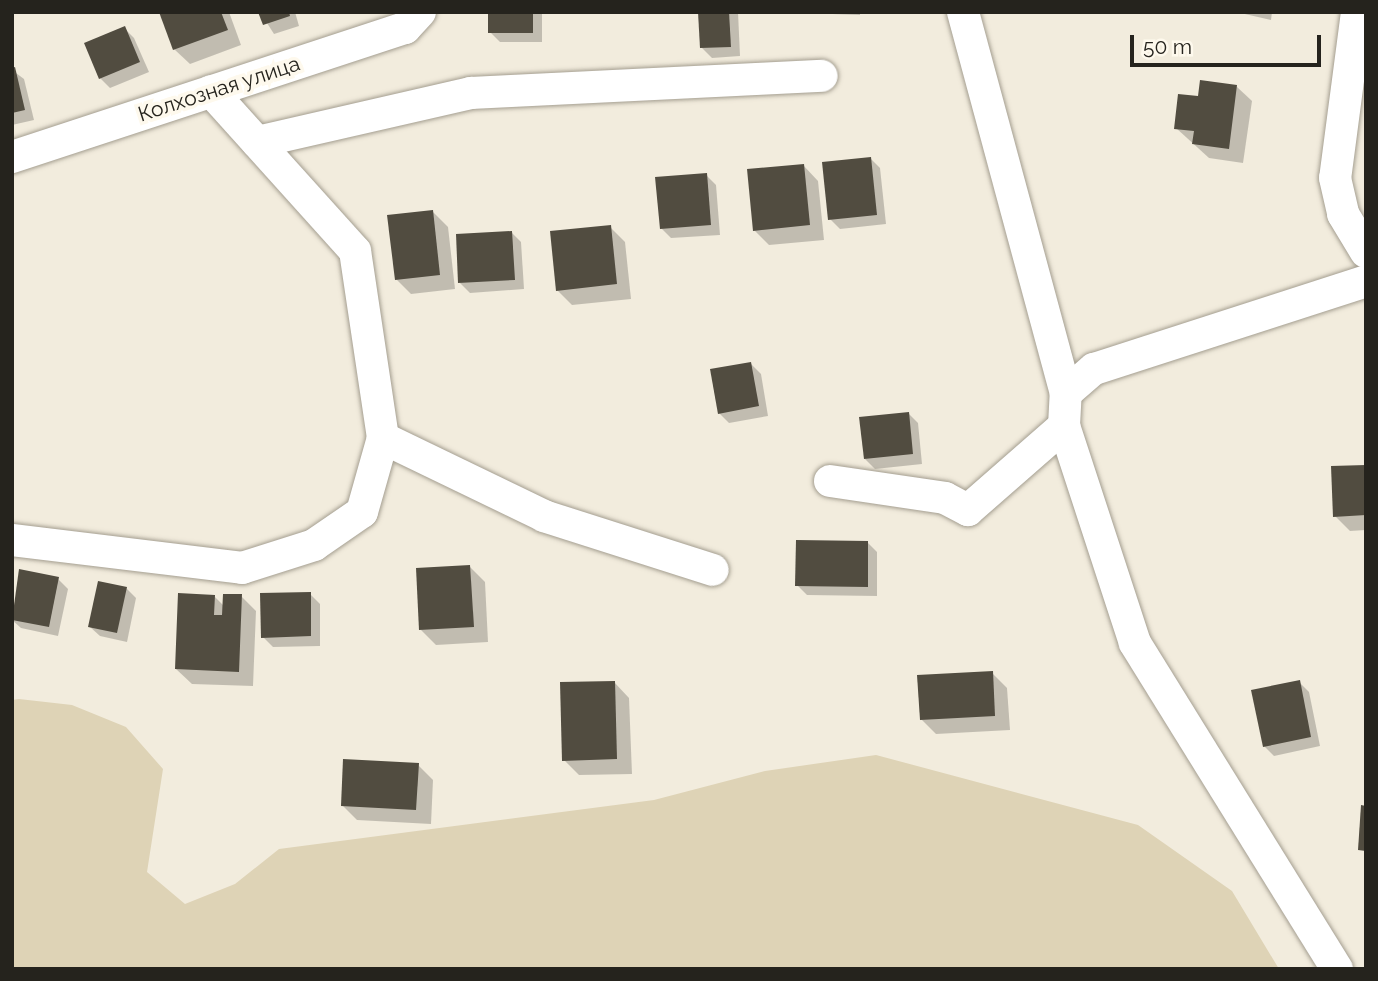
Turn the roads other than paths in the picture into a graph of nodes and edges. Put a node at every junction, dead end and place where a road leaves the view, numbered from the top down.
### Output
1 (419, 12) edge
2 (963, 12) edge
3 (1357, 12) edge
4 (822, 76) dead end
5 (211, 91) junction
6 (257, 142) junction
7 (12, 157) edge
8 (1366, 252) edge
9 (1366, 281) edge
10 (1066, 393) junction
11 (1064, 426) junction
12 (383, 439) junction
13 (830, 481) dead end
14 (12, 540) edge
15 (713, 570) dead end
16 (1337, 969) edge

1 - 5 street, Колхозная улица
2 - 10 street
3 - 8 street
4 - 6 street
5 - 6 street
5 - 7 street, Колхозная улица
6 - 12 street
9 - 10 street
10 - 11 street
11 - 13 street
11 - 16 street
12 - 14 street
12 - 15 street

